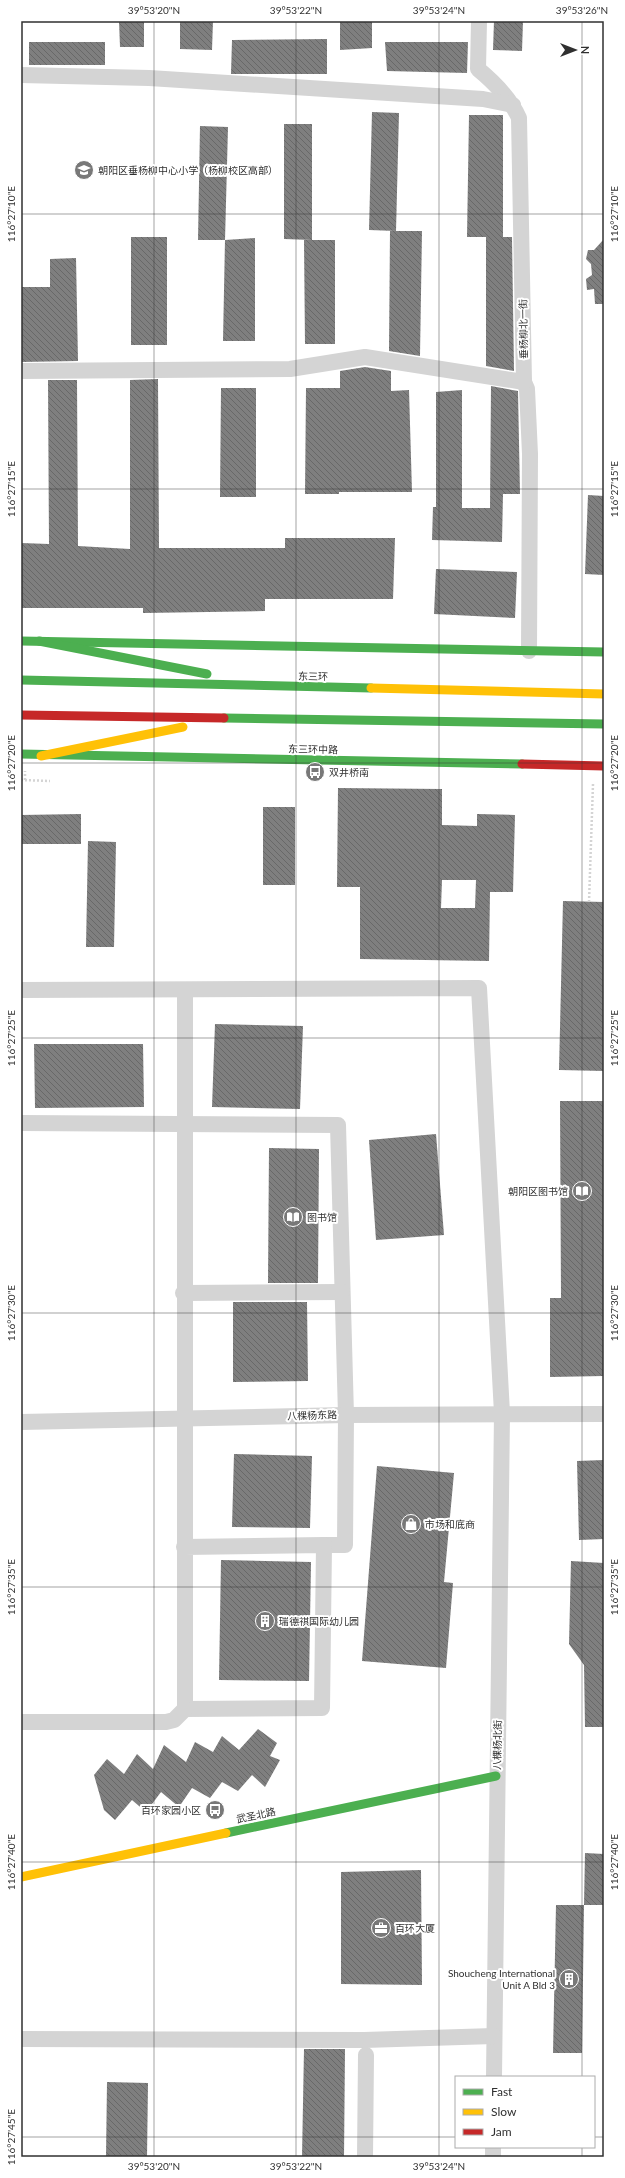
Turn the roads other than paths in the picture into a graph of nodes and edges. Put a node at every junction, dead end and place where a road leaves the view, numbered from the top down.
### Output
1 (479, 21) edge
2 (21, 75) edge
3 (513, 105) junction
4 (21, 371) edge
5 (524, 382) junction
6 (21, 641) edge
7 (39, 641) junction
8 (529, 651) junction
9 (604, 652) edge
10 (21, 680) edge
11 (269, 686) junction
12 (604, 694) edge
13 (21, 715) edge
14 (224, 718) junction
15 (604, 724) edge
16 (21, 754) edge
17 (41, 756) junction
18 (604, 766) edge
19 (21, 990) edge
20 (185, 990) junction
21 (21, 1123) edge
22 (184, 1123) junction
23 (342, 1292) junction
24 (183, 1293) junction
25 (502, 1413) junction
26 (346, 1414) junction
27 (604, 1414) edge
28 (183, 1419) junction
29 (21, 1422) edge
30 (324, 1545) junction
31 (184, 1547) junction
32 (185, 1709) junction
33 (21, 1722) edge
34 (496, 1776) junction
35 (21, 1877) edge
36 (494, 2036) junction
37 (21, 2039) edge
38 (366, 2055) dead end
39 (494, 2076) edge
40 (365, 2157) edge

1 - 3 street, 垂杨柳北一街
2 - 3 street
3 - 5 street, 垂杨柳北一街
4 - 5 street
5 - 8 street, 垂杨柳北一街
6 - 7 main road
7 - 8 main road
7 - 11 main road
8 - 9 main road
10 - 11 main road, 东三环
11 - 12 main road, 东三环
13 - 14 main road
14 - 15 main road
14 - 17 main road
16 - 17 main road, 东三环中路
17 - 18 main road, 东三环中路
19 - 20 street
20 - 22 street
20 - 25 street, 八棵杨北街
21 - 22 street
22 - 23 street
22 - 24 street
23 - 24 street
23 - 26 street
24 - 28 street
25 - 26 street, 八棵杨东路
25 - 27 street, 八棵杨东路
25 - 34 street, 八棵杨北街
26 - 28 street, 八棵杨东路
26 - 30 street
28 - 29 street, 八棵杨东路
28 - 31 street
30 - 31 street
30 - 32 street
31 - 32 street
32 - 33 street
34 - 35 main road, 武圣北路
34 - 36 street, 八棵杨北街
36 - 37 street
36 - 39 street, 八棵杨北街
38 - 40 street

